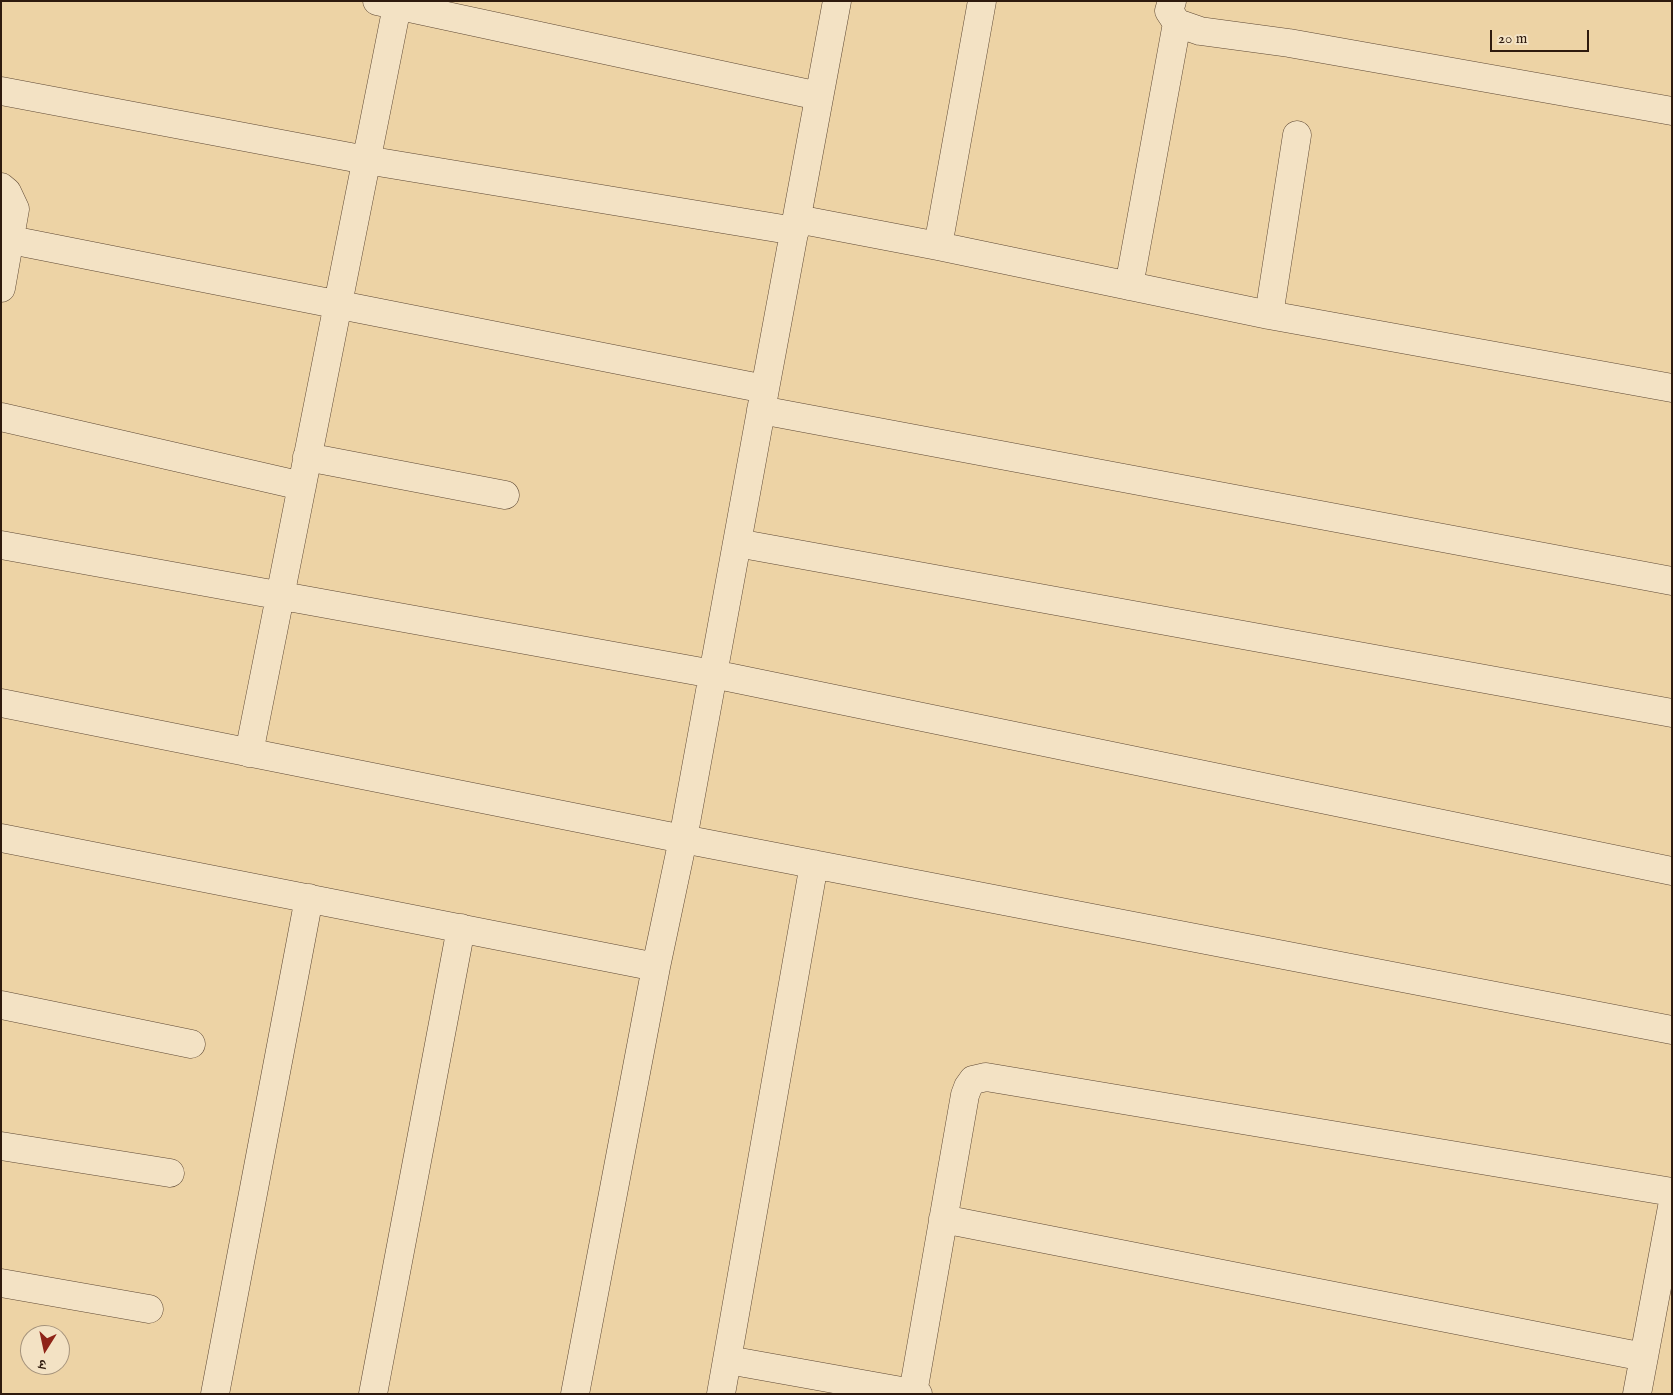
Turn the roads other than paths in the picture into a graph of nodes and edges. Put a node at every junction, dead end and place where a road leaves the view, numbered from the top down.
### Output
1 (837, 1) edge
2 (982, 1) edge
3 (391, 2) edge
4 (1174, 12) edge
5 (1, 91) edge
6 (819, 96) junction
7 (1672, 111) edge
8 (1297, 135) dead end
9 (366, 160) junction
10 (1, 187) edge
11 (796, 225) junction
12 (10, 240) junction
13 (938, 246) junction
14 (1129, 286) junction
15 (1, 288) edge
16 (338, 304) junction
17 (1269, 315) junction
18 (1672, 388) edge
19 (763, 399) junction
20 (1, 417) edge
21 (307, 457) junction
22 (302, 486) junction
23 (505, 495) dead end
24 (736, 543) junction
25 (1, 545) edge
26 (1672, 581) edge
27 (280, 596) junction
28 (713, 674) junction
29 (1, 703) edge
30 (1672, 713) edge
31 (249, 753) junction
32 (1, 838) edge
33 (683, 839) junction
34 (814, 864) junction
35 (1672, 871) edge
36 (309, 898) junction
37 (461, 928) junction
38 (656, 966) junction
39 (1, 1005) edge
40 (1672, 1030) edge
41 (191, 1044) dead end
42 (1, 1146) edge
43 (170, 1173) dead end
44 (1672, 1192) edge
45 (1672, 1207) edge
46 (943, 1219) junction
47 (1, 1283) edge
48 (149, 1309) dead end
49 (1644, 1357) junction
50 (728, 1360) junction
51 (915, 1393) edge
52 (215, 1394) edge
53 (372, 1394) edge
54 (575, 1394) edge
55 (722, 1394) edge
56 (1637, 1394) edge

1 - 6 street
2 - 13 street
3 - 6 street
3 - 9 street
4 - 7 street
4 - 14 street
5 - 9 street
6 - 11 street
8 - 17 street
9 - 11 street
9 - 16 street
10 - 12 street
11 - 13 street
11 - 19 street
12 - 15 street
12 - 16 street
13 - 14 street
14 - 17 street
16 - 19 street
16 - 21 street
17 - 18 street
19 - 24 street
19 - 26 street
20 - 22 street
21 - 22 street
21 - 23 street
22 - 27 street
24 - 28 street
24 - 30 street
25 - 27 street
27 - 28 street
27 - 31 street
28 - 33 street
28 - 35 street
29 - 31 street
31 - 33 street
32 - 36 street
33 - 34 street
33 - 38 street
34 - 40 street
34 - 50 street
36 - 37 street
36 - 52 street
37 - 38 street
37 - 53 street
38 - 54 street
39 - 41 street
42 - 43 street
44 - 46 street
45 - 49 street
46 - 49 street
46 - 51 street
47 - 48 street
49 - 56 street
50 - 51 street
50 - 55 street

